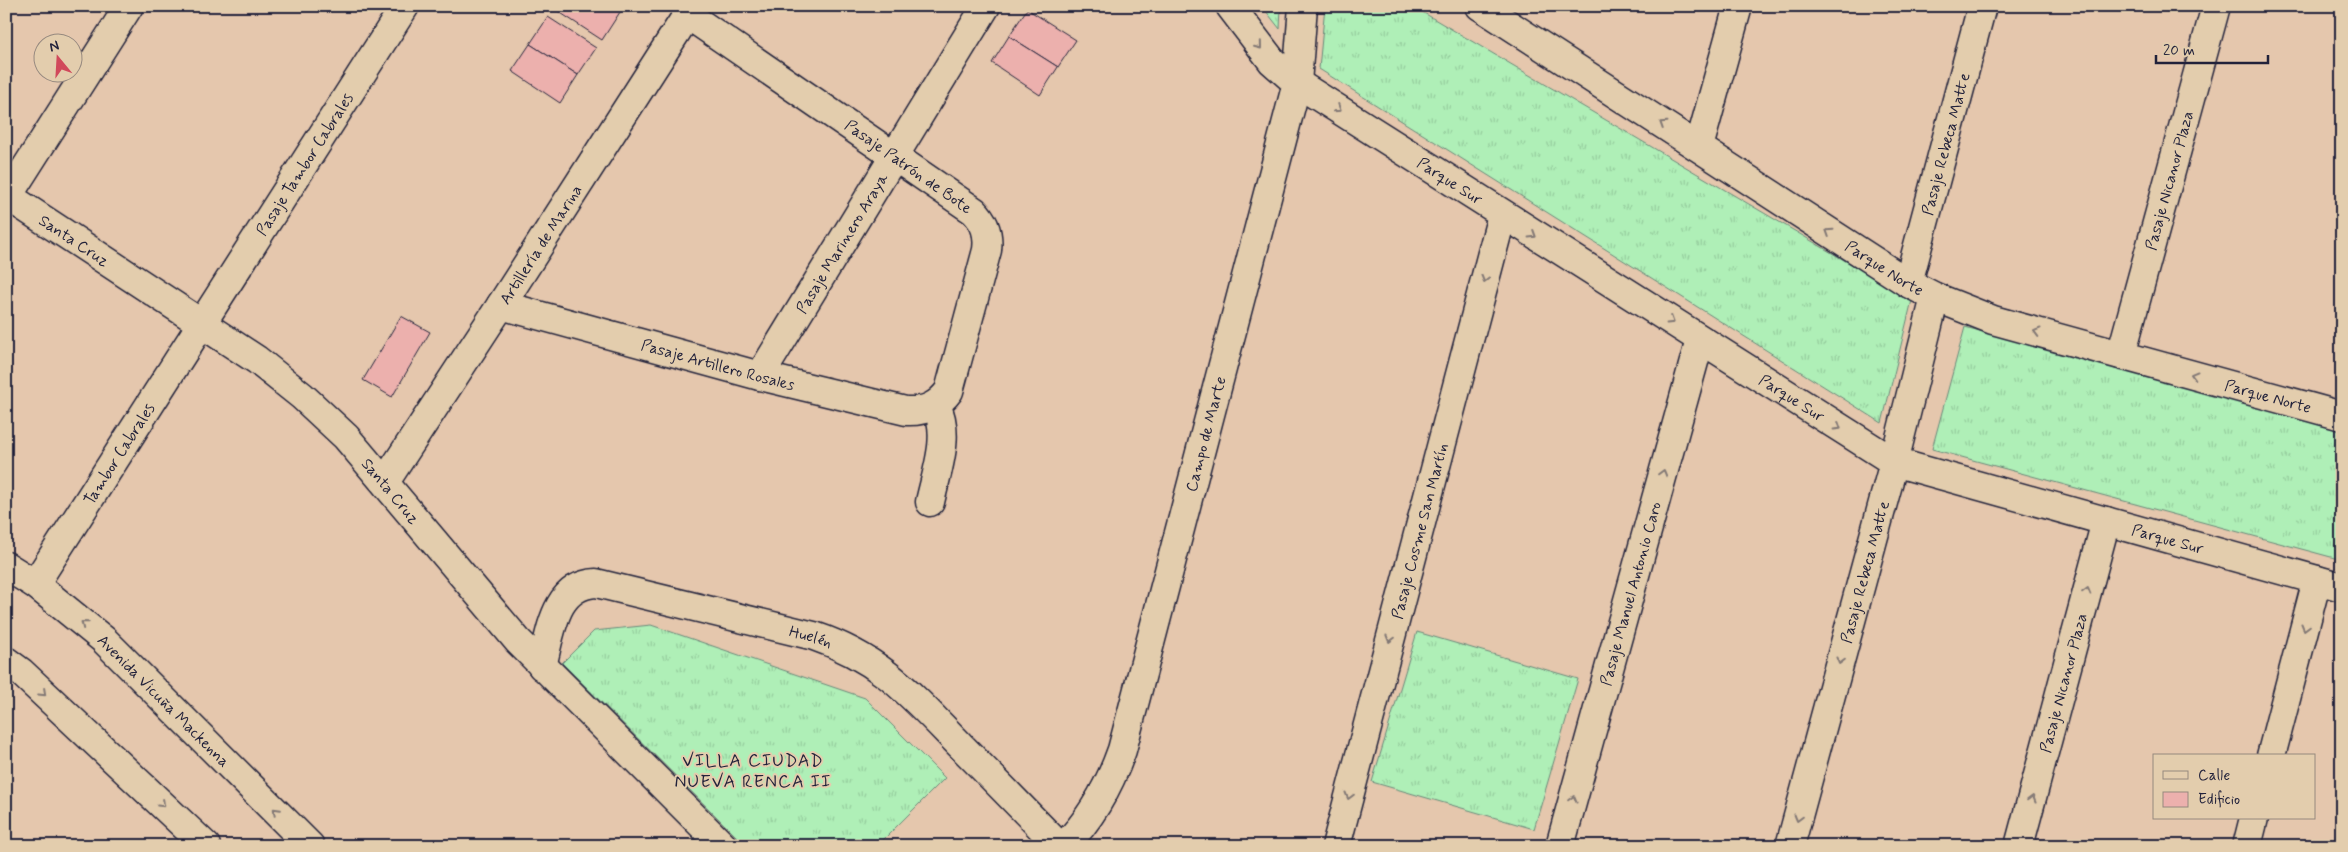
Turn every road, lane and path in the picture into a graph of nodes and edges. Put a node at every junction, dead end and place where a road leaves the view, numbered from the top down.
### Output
1 (129, 6) edge
2 (405, 6) edge
3 (986, 6) edge
4 (1230, 6) edge
5 (1303, 6) edge
6 (1480, 6) edge
7 (1738, 6) edge
8 (1982, 6) edge
9 (2216, 6) edge
10 (691, 10) edge
11 (1510, 15) edge
12 (1297, 83) junction
13 (1699, 147) junction
14 (894, 156) junction
15 (7, 196) edge
16 (1502, 215) junction
17 (1908, 282) junction
18 (1935, 298) junction
19 (501, 305) junction
20 (203, 323) junction
21 (1700, 340) junction
22 (2121, 355) junction
23 (760, 376) junction
24 (936, 405) junction
25 (2340, 410) edge
26 (1894, 462) junction
27 (384, 482) junction
28 (930, 502) dead end
29 (2106, 521) junction
30 (6, 566) edge
31 (34, 584) junction
32 (2330, 584) edge
33 (6, 662) edge
34 (542, 666) junction
35 (2272, 754) edge
36 (2254, 820) edge
37 (206, 846) edge
38 (310, 846) edge
39 (723, 846) edge
40 (1060, 846) edge
41 (1064, 846) edge
42 (1336, 846) edge
43 (1560, 846) edge
44 (1790, 846) edge
45 (2019, 846) edge
46 (2247, 846) edge

1 - 15 street
2 - 20 street, Pasaje Tambor Cabrales
3 - 14 street, Pasaje Marinero Araya
4 -> 12 street, Parque Sur
5 - 12 street, Campo de Marte
6 - 11 street, Parque Norte
7 - 13 street
8 - 17 street, Pasaje Rebeca Matte
9 - 22 street, Pasaje Nicanor Plaza
10 - 14 street, Pasaje Patrón de Bote
10 - 19 street, Artillería de Marina
13 -> 11 street, Parque Norte
12 -> 16 street, Parque Sur
12 - 41 street, Campo de Marte
17 -> 13 street, Parque Norte
14 - 23 street, Pasaje Marinero Araya
14 - 24 street, Pasaje Patrón de Bote
15 - 20 street, Santa Cruz
16 -> 21 street, Parque Sur
16 -> 42 street, Pasaje Cosme San Martín
17 - 18 street, Parque Norte
22 -> 18 street, Parque Norte
18 - 26 street, Pasaje Rebeca Matte
19 - 23 street, Pasaje Artillero Rosales
19 - 27 street, Artillería de Marina
20 - 27 street, Santa Cruz
20 - 31 street, Tambor Cabrales
21 -> 26 street, Parque Sur
43 -> 21 street, Pasaje Manuel Antonio Caro
25 -> 22 street, Parque Norte
23 - 24 street, Pasaje Artillero Rosales
24 - 28 street
26 - 29 street, Parque Sur
26 -> 44 street, Pasaje Rebeca Matte
27 - 34 street, Santa Cruz
29 - 32 street, Parque Sur
45 -> 29 street, Pasaje Nicanor Plaza
30 - 31 street, Avenida Vicuña Mackenna
38 -> 31 street, Avenida Vicuña Mackenna
32 -> 35 street
33 -> 37 street
34 - 39 street, Santa Cruz
34 - 40 street, Huelén
36 - 46 street

